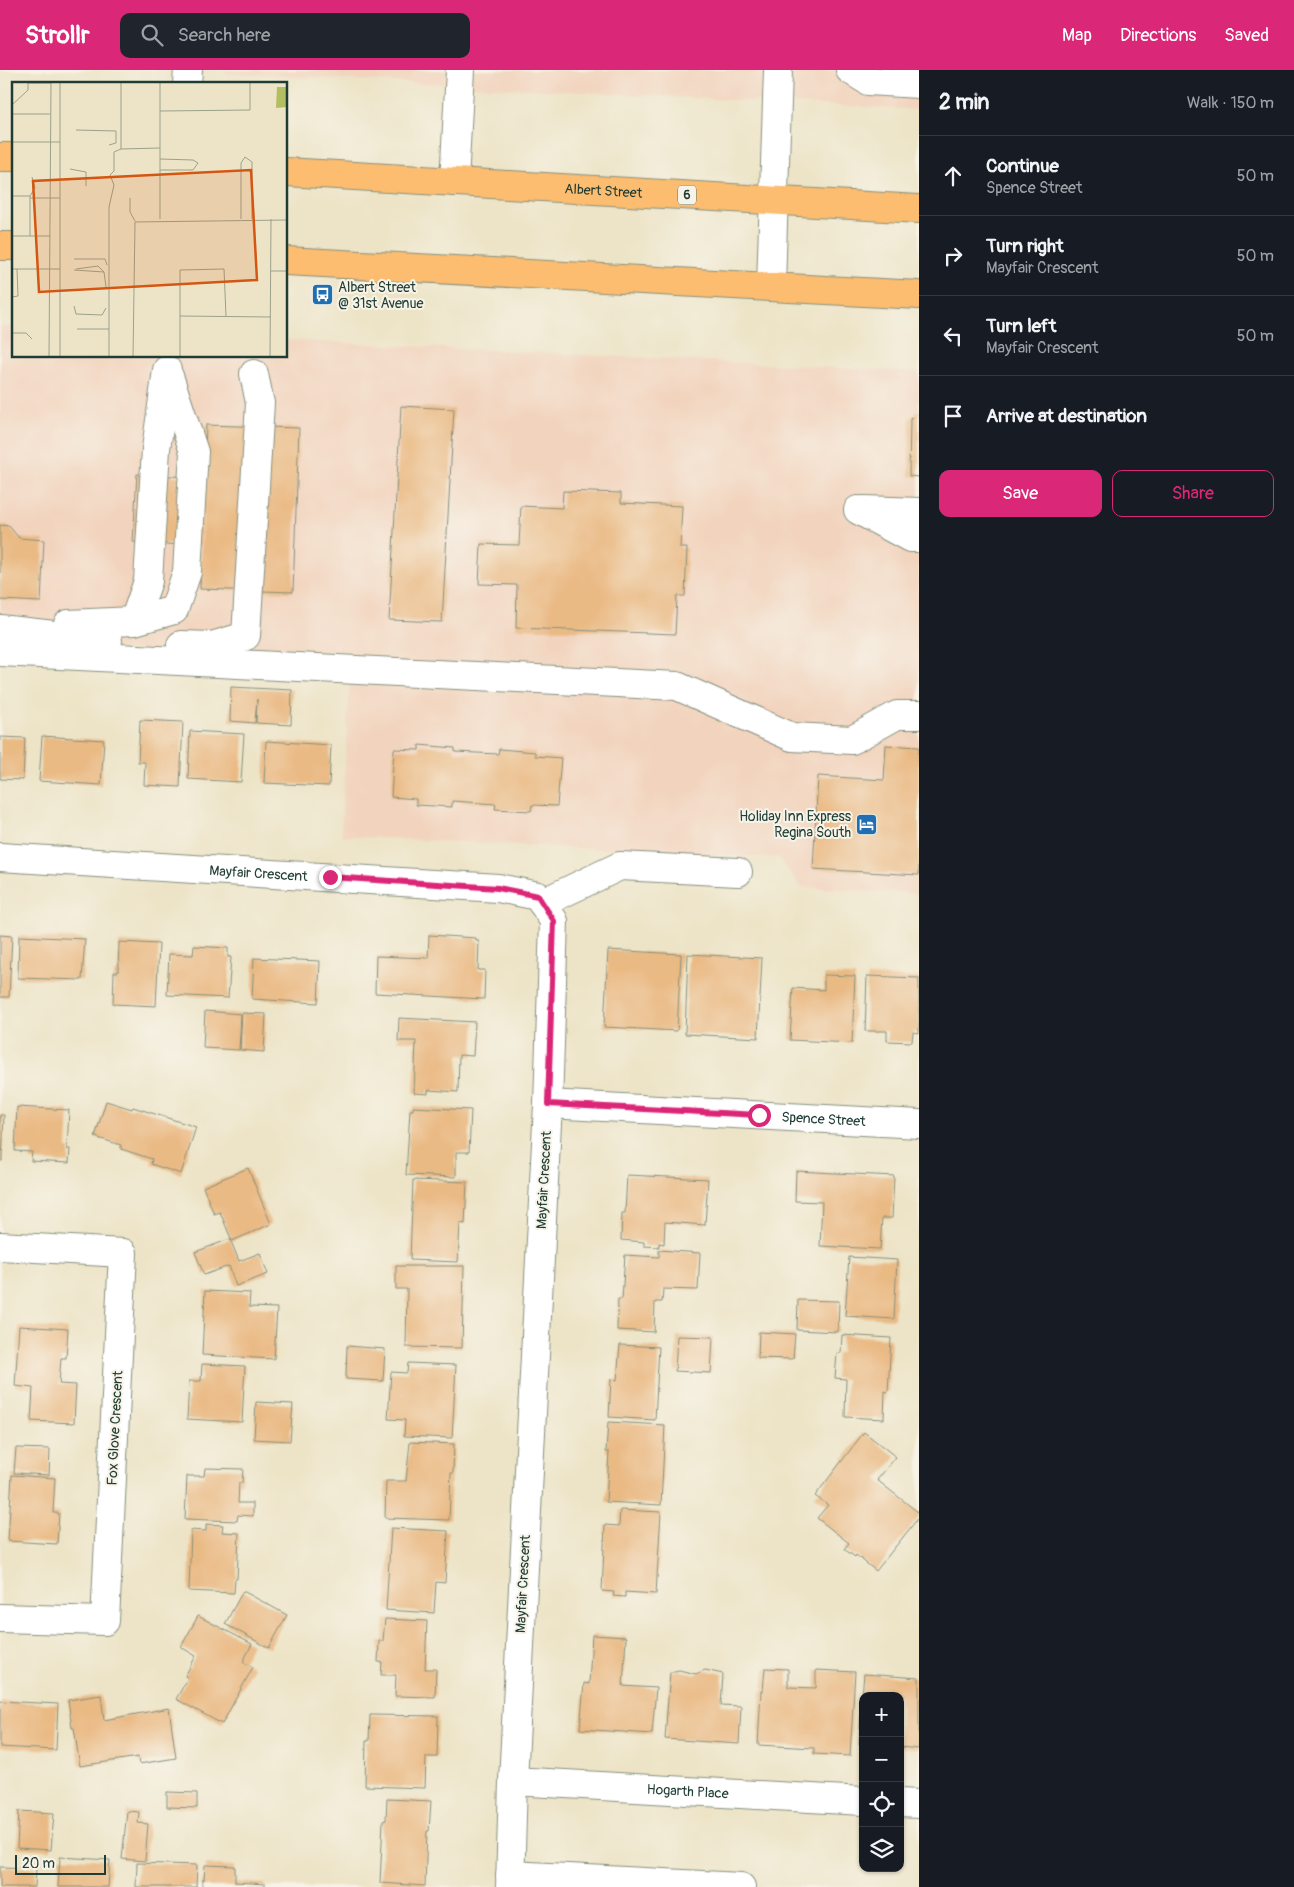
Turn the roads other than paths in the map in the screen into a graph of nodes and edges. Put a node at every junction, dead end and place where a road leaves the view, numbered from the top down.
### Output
1 (460, 70) edge
2 (778, 70) edge
3 (850, 70) edge
4 (919, 84) edge
5 (288, 172) edge
6 (454, 182) junction
7 (774, 200) junction
8 (919, 209) edge
9 (288, 261) edge
10 (771, 286) junction
11 (919, 295) edge
12 (254, 374) dead end
13 (919, 512) edge
14 (919, 538) edge
15 (134, 621) junction
16 (2, 637) edge
17 (919, 715) edge
18 (0, 857) edge
19 (738, 872) dead end
20 (542, 904) junction
21 (548, 1104) junction
22 (919, 1124) edge
23 (0, 1246) edge
24 (0, 1618) edge
25 (513, 1781) junction
26 (859, 1801) edge
27 (904, 1803) edge
28 (919, 1804) edge
29 (510, 1881) edge
30 (741, 1887) edge

1 - 6 street
2 - 7 street
3 - 4 street
5 - 6 main road, Albert Street / 6
6 - 7 main road, Albert Street / 6
7 - 8 main road, Albert Street / 6
7 - 10 street
9 - 10 main road
10 - 11 main road
12 - 16 street
13 - 14 street
15 - 15 street
15 - 16 street
16 - 17 street
18 - 20 street, Mayfair Crescent
19 - 20 street
20 - 21 street, Mayfair Crescent
21 - 22 street, Spence Street
21 - 25 street, Mayfair Crescent
23 - 24 street, Fox Glove Crescent
25 - 26 street, Hogarth Place
25 - 29 street, Mayfair Crescent
27 - 28 street
29 - 30 street

